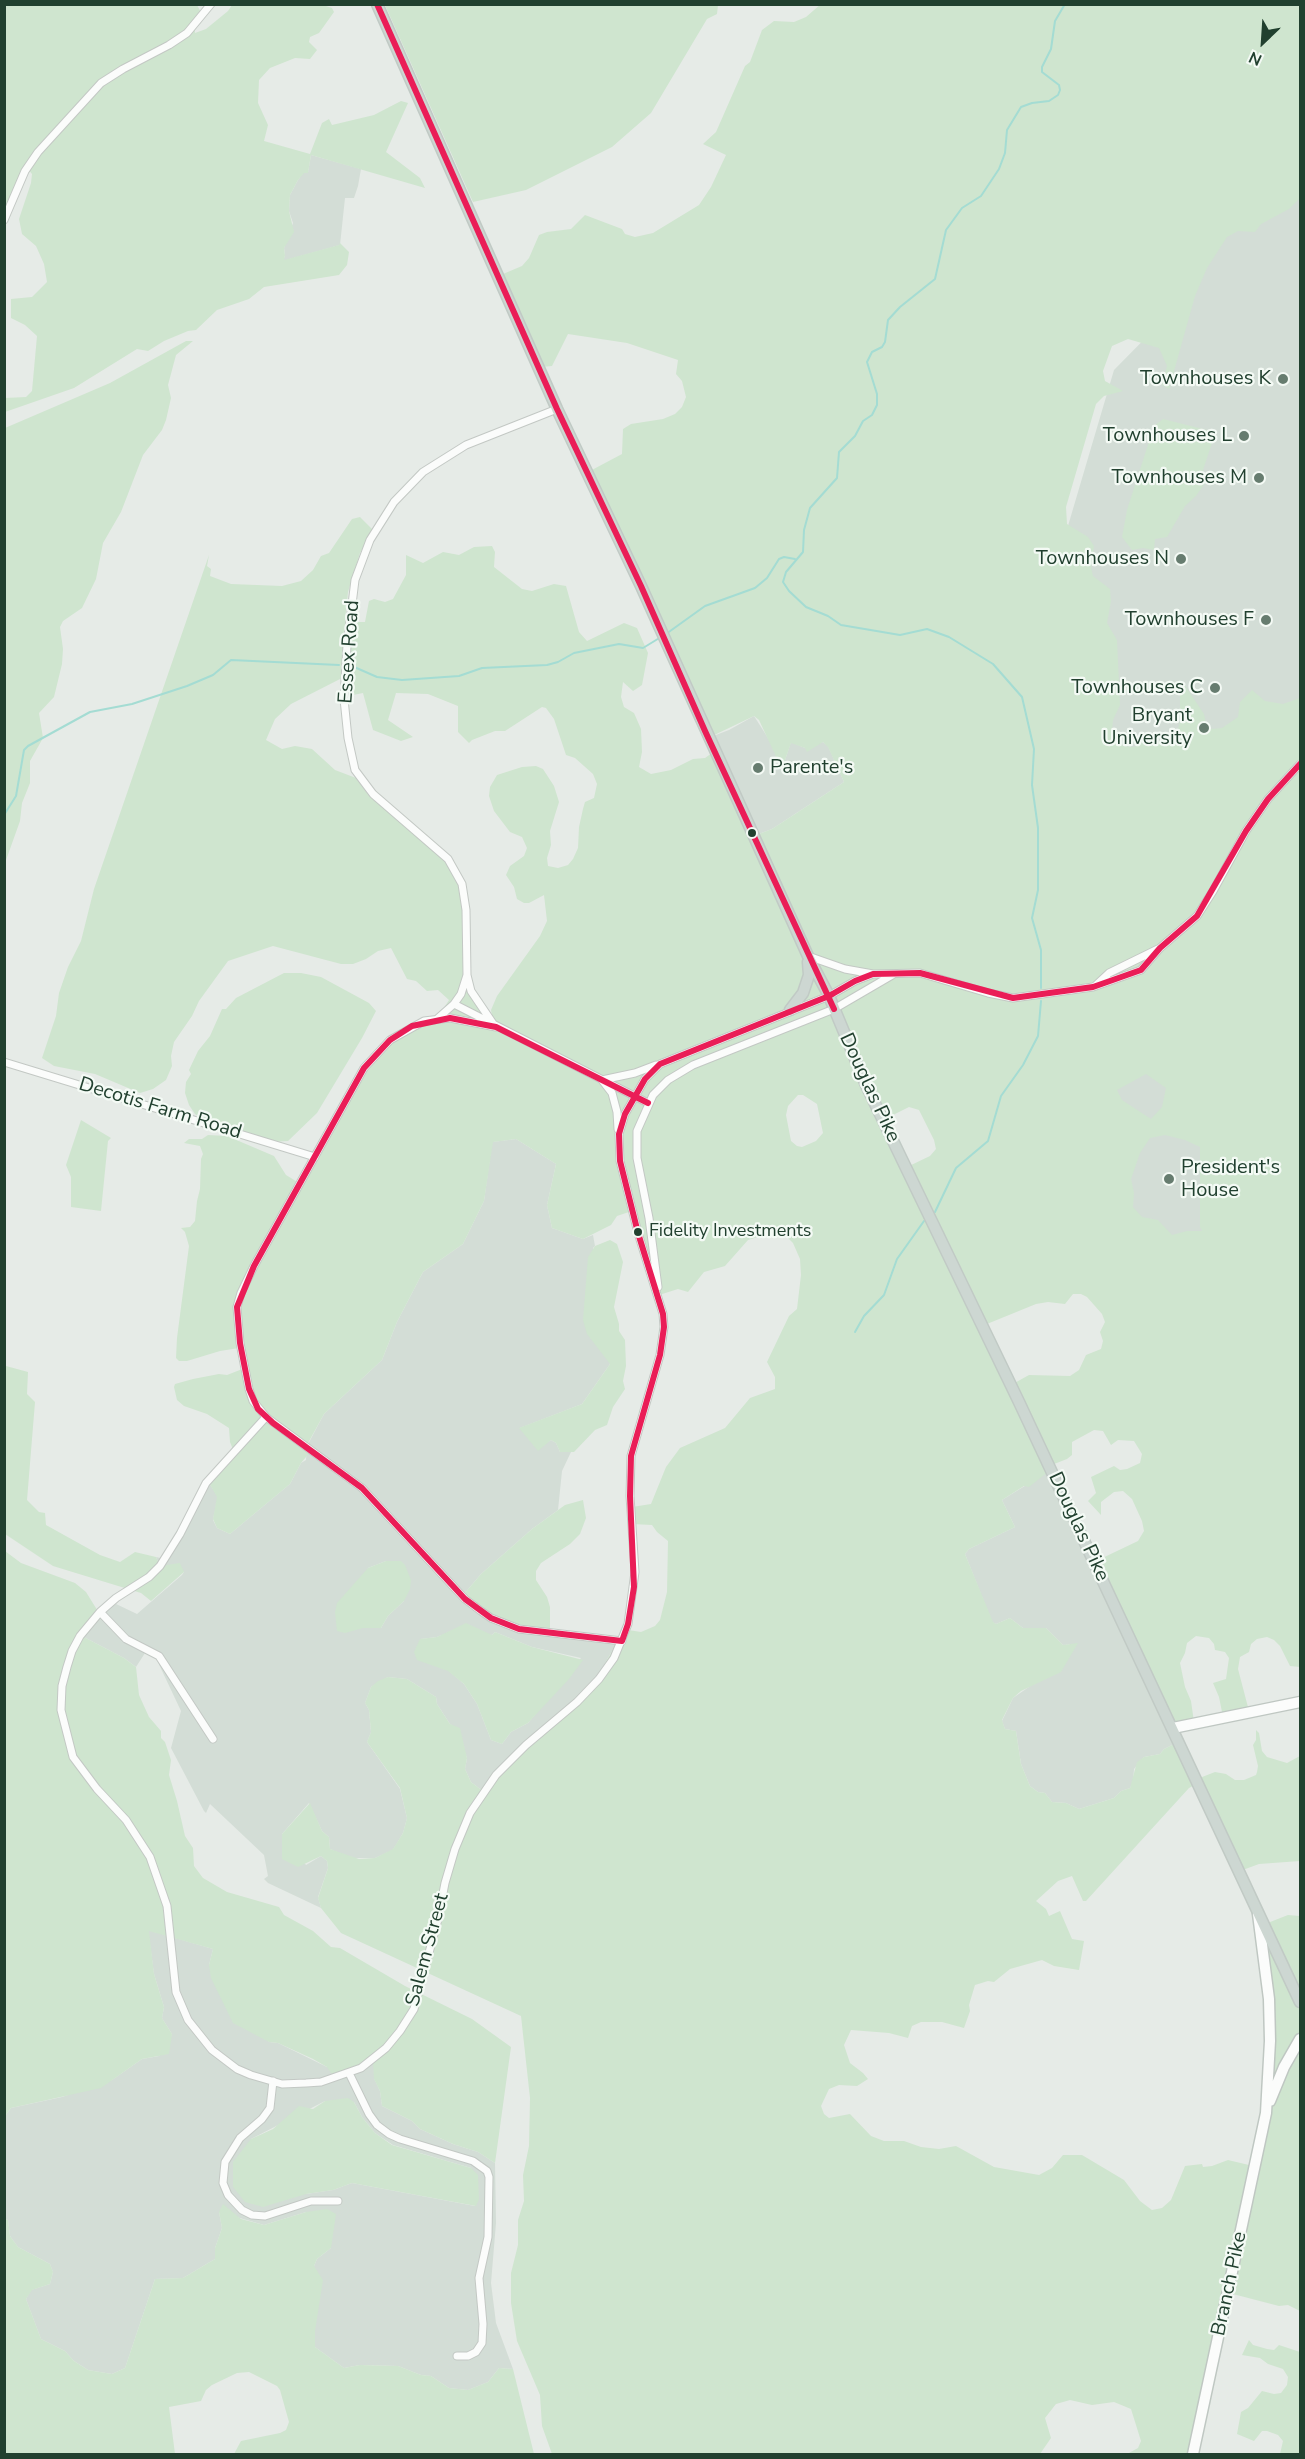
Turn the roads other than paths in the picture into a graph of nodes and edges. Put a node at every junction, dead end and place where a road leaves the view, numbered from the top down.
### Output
1 (211, 4) edge
2 (377, 4) edge
3 (4, 220) edge
4 (557, 409) junction
5 (1300, 764) edge
6 (1161, 948) junction
7 (808, 956) junction
8 (896, 972) junction
9 (873, 974) junction
10 (467, 975) junction
11 (1093, 987) junction
12 (829, 996) junction
13 (454, 1004) junction
14 (834, 1009) junction
15 (790, 1010) junction
16 (437, 1018) junction
17 (496, 1027) junction
18 (4, 1062) edge
19 (660, 1064) junction
20 (602, 1080) junction
21 (635, 1096) junction
22 (648, 1103) junction
23 (619, 1134) junction
24 (315, 1157) junction
25 (657, 1295) junction
26 (266, 1417) junction
27 (100, 1612) junction
28 (622, 1641) junction
29 (1300, 1702) edge
30 (1173, 1728) junction
31 (213, 1739) dead end
32 (1257, 1909) junction
33 (1300, 2002) edge
34 (1300, 2039) edge
35 (349, 2073) junction
36 (273, 2081) junction
37 (1266, 2113) junction
38 (338, 2201) dead end
39 (457, 2356) dead end
40 (1193, 2454) edge

1 - 3 street
2 - 4 main road, Douglas Pike
4 - 7 main road, Douglas Pike
4 - 10 street, Essex Road
5 - 6 street
6 - 11 street
6 - 11 street
7 - 9 street
7 - 12 main road, Douglas Pike
7 - 15 main road
8 - 9 street
8 - 11 street
8 - 14 street, Salem Street
9 - 12 street, Salem Street
10 - 13 street, Essex Road
10 - 17 street
12 - 14 main road, Douglas Pike
12 - 15 street, Salem Street
13 - 16 street, Essex Road
13 - 17 street
14 - 22 street, Salem Street
14 - 30 main road, Douglas Pike
15 - 19 street, Salem Street
16 - 17 street
16 - 24 street
17 - 20 street
18 - 24 street, Decotis Farm Road
19 - 20 street
19 - 21 street, Salem Street
20 - 21 street
20 - 23 street
21 - 22 street
21 - 23 street, Salem Street
22 - 25 street, Salem Street
23 - 25 street, Salem Street
24 - 26 street
25 - 28 street, Salem Street
26 - 27 street, Salem Street
26 - 28 street
27 - 31 street
27 - 36 street, Salem Street
28 - 35 street, Salem Street
29 - 30 main road
30 - 32 main road, Douglas Pike
32 - 33 main road, Douglas Pike
32 - 37 main road, Branch Pike
34 - 37 main road, Branch Pike
35 - 36 street, Salem Street
35 - 39 street
36 - 38 street
37 - 40 main road, Branch Pike

